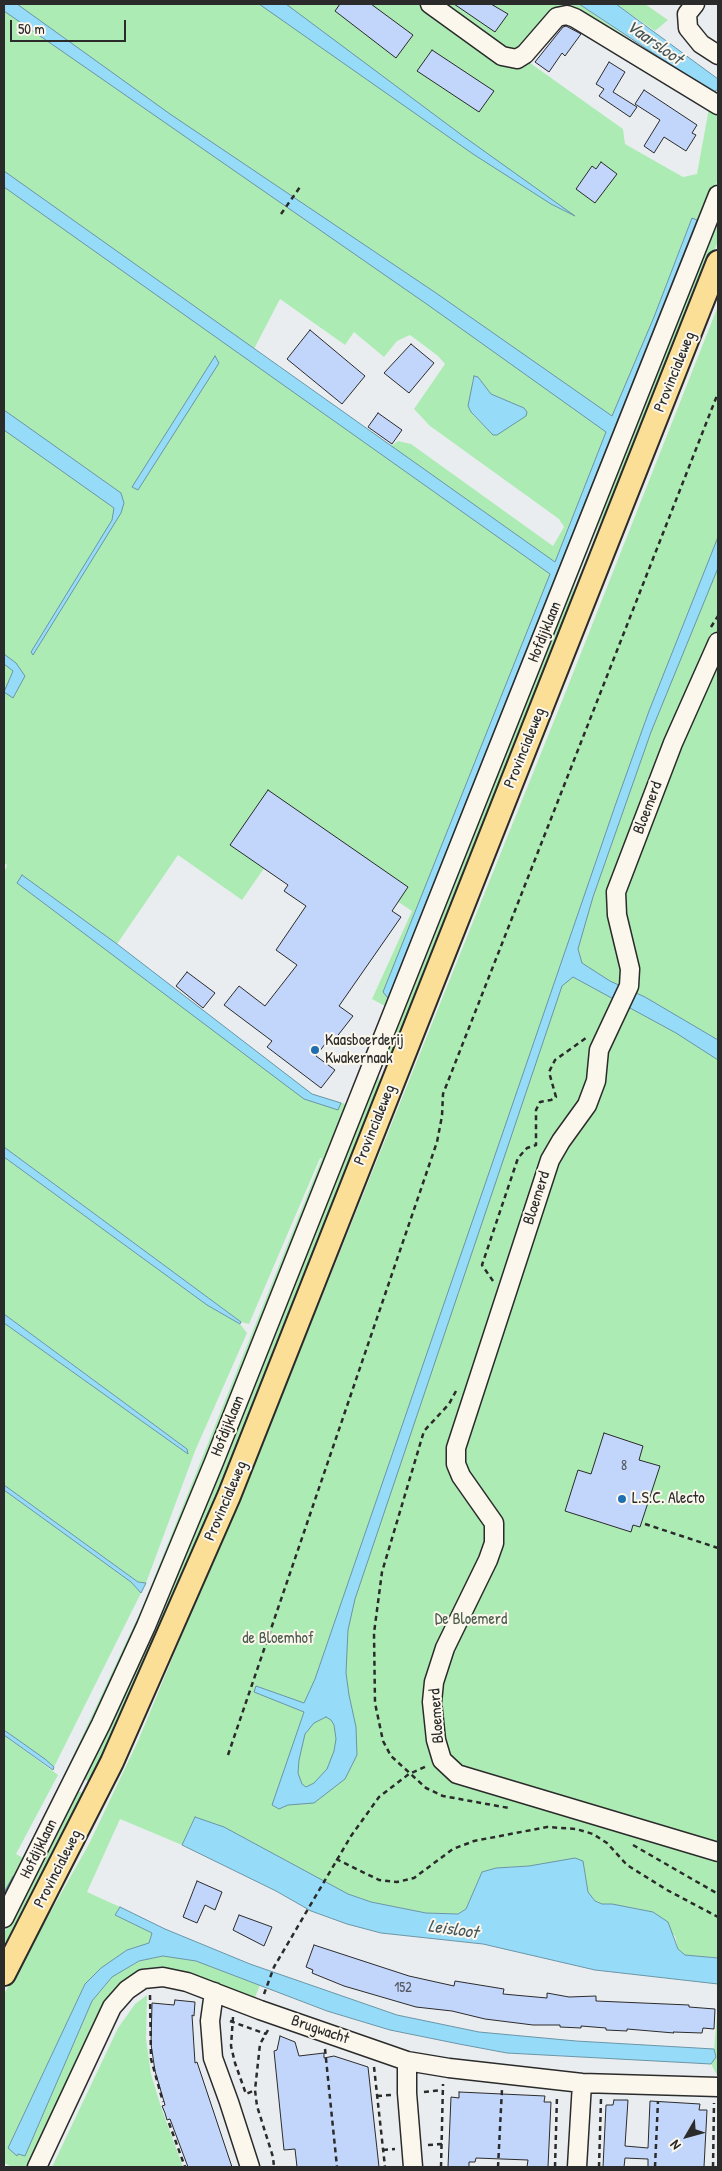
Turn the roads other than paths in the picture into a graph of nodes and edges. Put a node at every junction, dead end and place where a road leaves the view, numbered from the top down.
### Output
1 (430, 4) edge
2 (695, 4) edge
3 (718, 55) edge
4 (718, 105) edge
5 (718, 195) edge
6 (718, 262) edge
7 (718, 642) edge
8 (370, 1068) junction
9 (394, 1079) junction
10 (73, 1779) junction
11 (98, 1792) junction
12 (718, 1852) edge
13 (4, 1918) edge
14 (4, 1974) edge
15 (214, 1992) junction
16 (407, 2061) junction
17 (582, 2083) junction
18 (717, 2087) edge
19 (37, 2167) edge
20 (250, 2167) edge
21 (413, 2167) edge
22 (577, 2167) edge

1 - 4 street
2 - 3 street
5 - 8 street, Hofdijklaan
6 - 9 main road, Provincialeweg
7 - 12 street, Bloemerd
8 - 9 street
8 - 10 street, Hofdijklaan
9 - 11 main road, Provincialeweg
10 - 11 street
10 - 13 street, Hofdijklaan
11 - 14 main road, Provincialeweg
15 - 16 street, Brugwacht
15 - 19 street, Brugwacht
15 - 20 street
16 - 17 street, Brugwacht
16 - 21 street
17 - 18 street, Brugwacht
17 - 22 street

